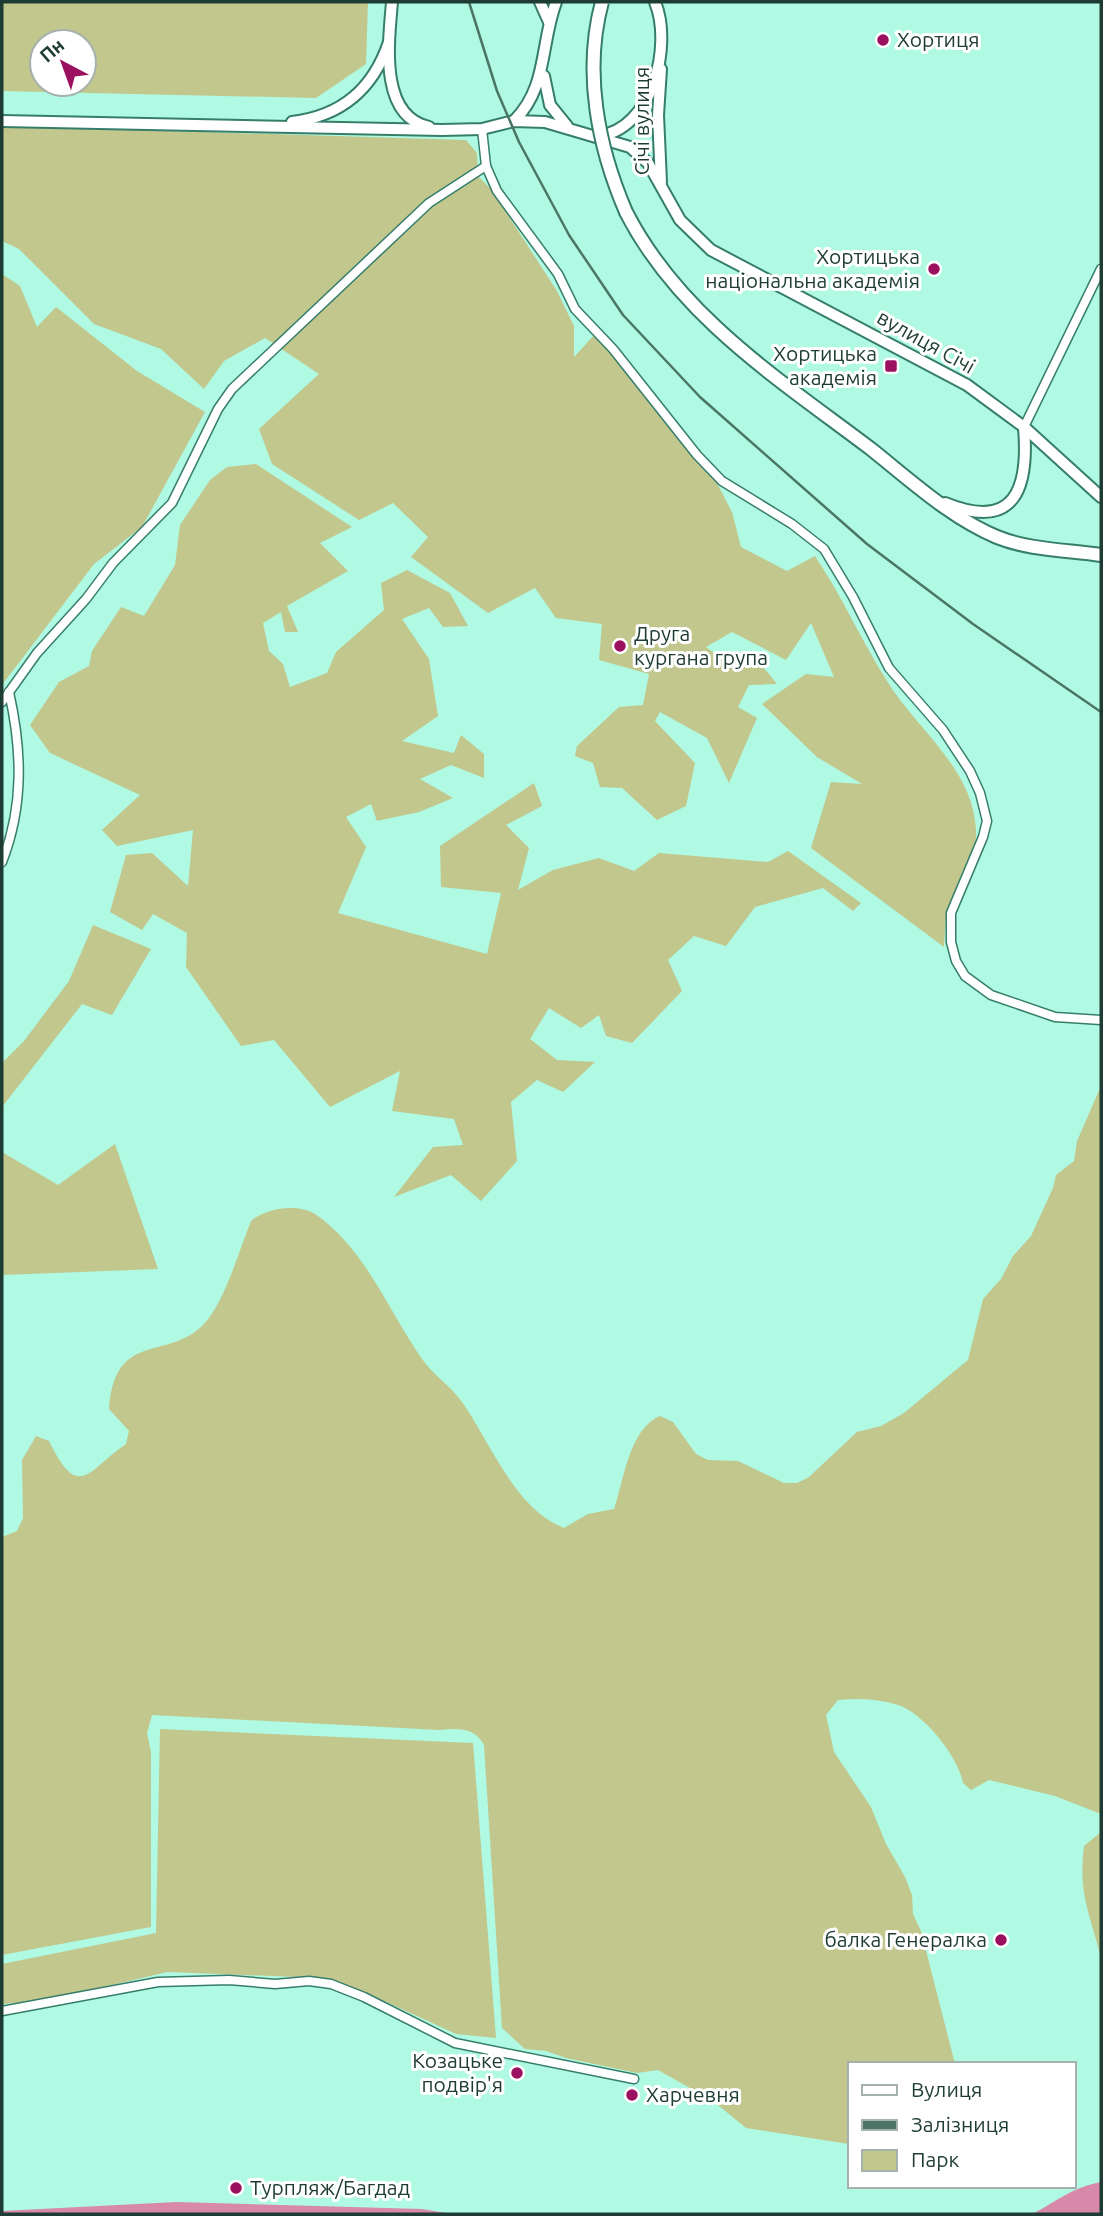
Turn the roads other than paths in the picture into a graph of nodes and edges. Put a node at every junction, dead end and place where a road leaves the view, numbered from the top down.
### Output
1 (392, 2) edge
2 (540, 2) edge
3 (556, 2) edge
4 (602, 2) edge
5 (655, 2) edge
6 (549, 22) junction
7 (389, 42) junction
8 (662, 49) junction
9 (542, 64) junction
10 (2, 121) edge
11 (513, 121) junction
12 (269, 125) junction
13 (569, 128) junction
14 (482, 129) junction
15 (442, 130) junction
16 (591, 137) junction
17 (486, 166) junction
18 (662, 186) junction
19 (1101, 269) edge
20 (1024, 427) junction
21 (1101, 497) edge
22 (935, 499) junction
23 (1101, 555) edge
24 (9, 692) junction
25 (2, 702) edge
26 (2, 862) edge
27 (1101, 1020) edge
28 (2, 2011) edge
29 (634, 2078) dead end

1 - 7 main road
2 - 6 main road
3 - 6 main road
4 - 22 main road, bridge
5 - 8 main road
6 - 9 main road
7 - 12 main road
7 - 15 main road
8 - 16 main road
8 - 18 main road, Січі вулиця
9 - 11 main road
9 - 13 main road
10 - 12 main road
11 - 13 main road, Січі вулиця
11 - 14 main road, Січі вулиця
12 - 15 main road, Січі вулиця
13 - 16 main road, Січі вулиця
14 - 15 main road, Січі вулиця
14 - 17 street
16 - 18 main road, Січі вулиця
17 - 24 street
17 - 27 street
18 - 20 main road, вулиця Січі
19 - 20 street
20 - 21 main road, вулиця Січі
20 - 22 main road
22 - 23 main road
24 - 25 street
24 - 26 street
28 - 29 street

